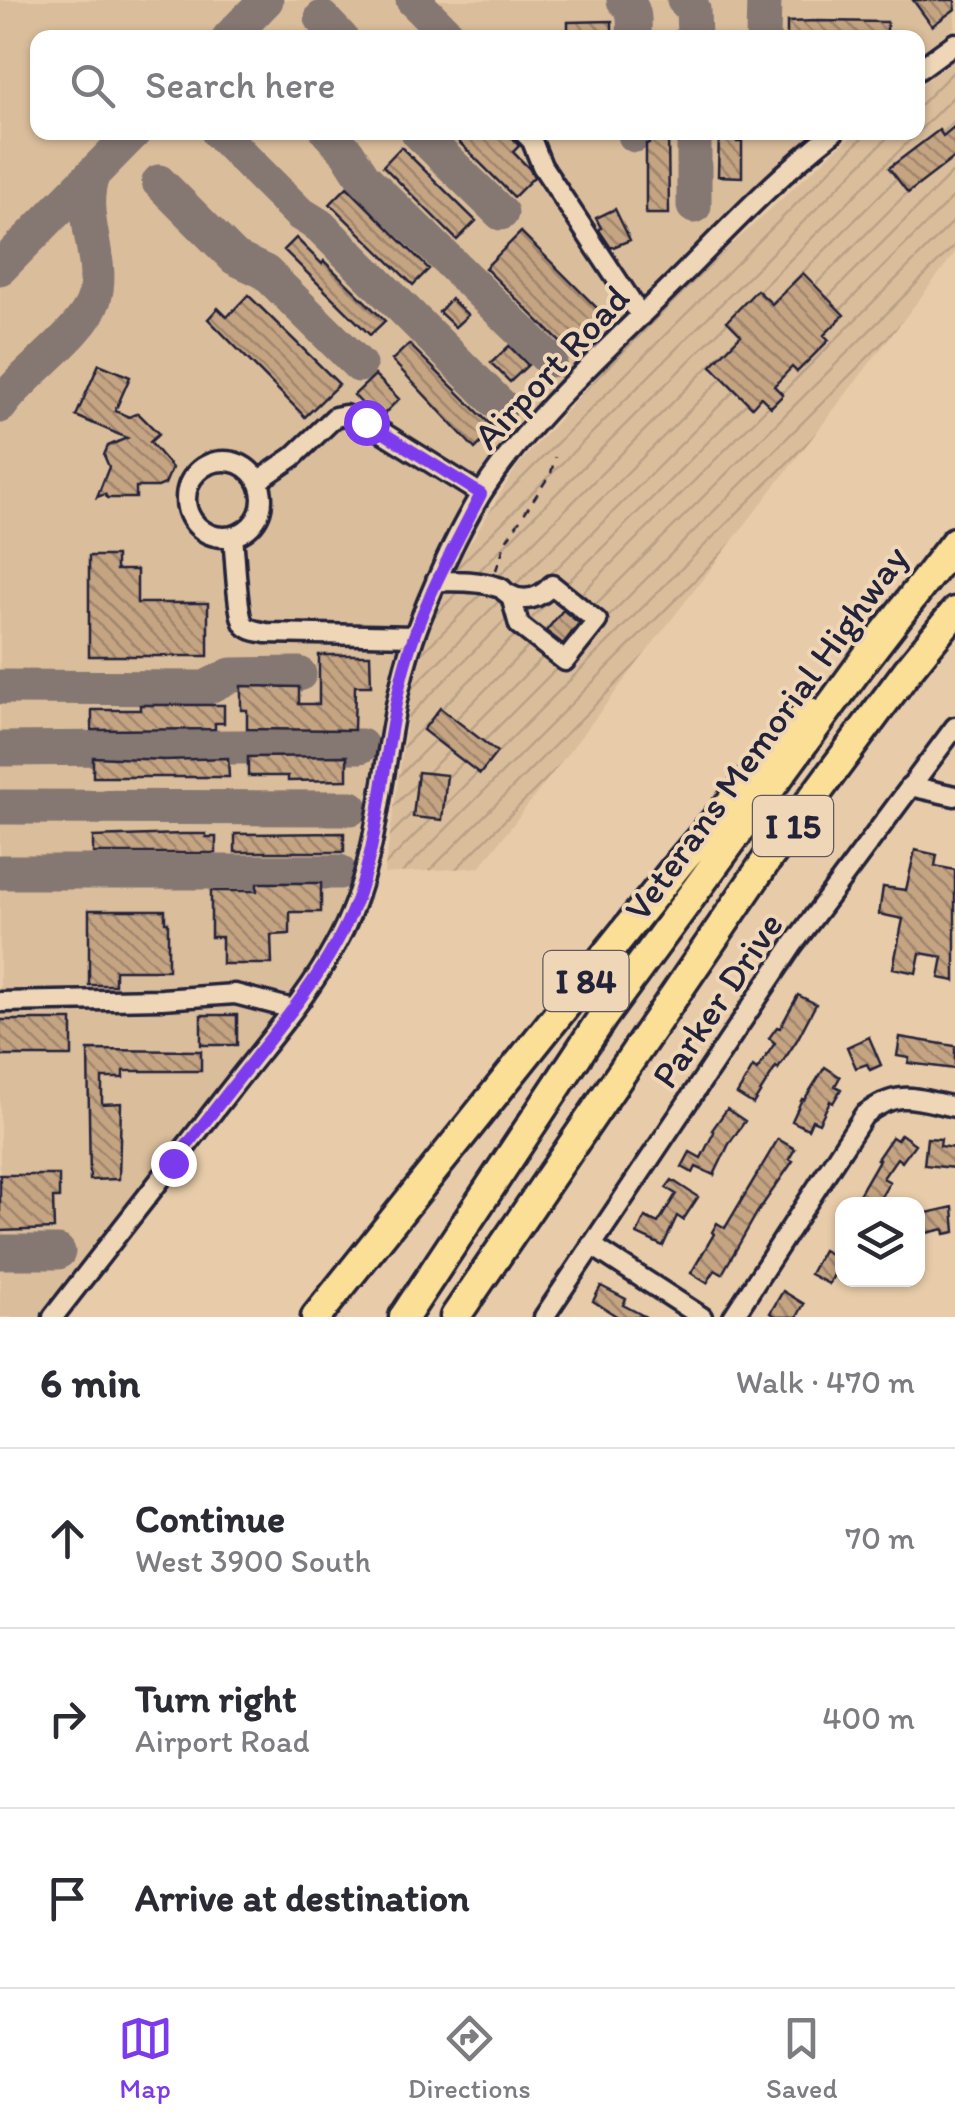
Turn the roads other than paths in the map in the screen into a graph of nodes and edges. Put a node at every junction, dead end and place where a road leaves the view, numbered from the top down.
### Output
1 (955, 43) edge
2 (925, 65) edge
3 (531, 140) edge
4 (824, 140) edge
5 (641, 316) junction
6 (258, 482) junction
7 (481, 494) junction
8 (233, 536) junction
9 (955, 542) edge
10 (436, 581) junction
11 (511, 596) junction
12 (955, 612) edge
13 (414, 636) junction
14 (867, 656) junction
15 (955, 728) edge
16 (910, 786) junction
17 (955, 796) edge
18 (0, 1002) edge
19 (294, 1008) junction
20 (955, 1107) edge
21 (591, 1245) junction
22 (53, 1317) edge
23 (316, 1317) edge
24 (404, 1317) edge
25 (455, 1317) edge
26 (544, 1317) edge
27 (702, 1317) edge
28 (733, 1317) edge

1 - 2 street
3 - 5 street
4 - 5 street, Airport Road
5 - 7 street, Airport Road
6 - 7 street
6 - 8 street
6 - 8 street
7 - 10 street, Airport Road
8 - 13 street
9 - 14 highway, Veterans Memorial Highway / I 15
10 - 11 street
10 - 13 street, Airport Road
11 - 11 street
12 - 25 highway, Veterans Memorial Highway / I 15
13 - 19 street, Airport Road
14 - 23 highway, I 84
14 - 24 highway, Veterans Memorial Highway / I 15
15 - 16 street, Parker Drive
16 - 17 street
16 - 21 street, Parker Drive
18 - 19 street
19 - 22 street, Airport Road
20 - 28 street
21 - 26 street, Parker Drive
21 - 27 street

